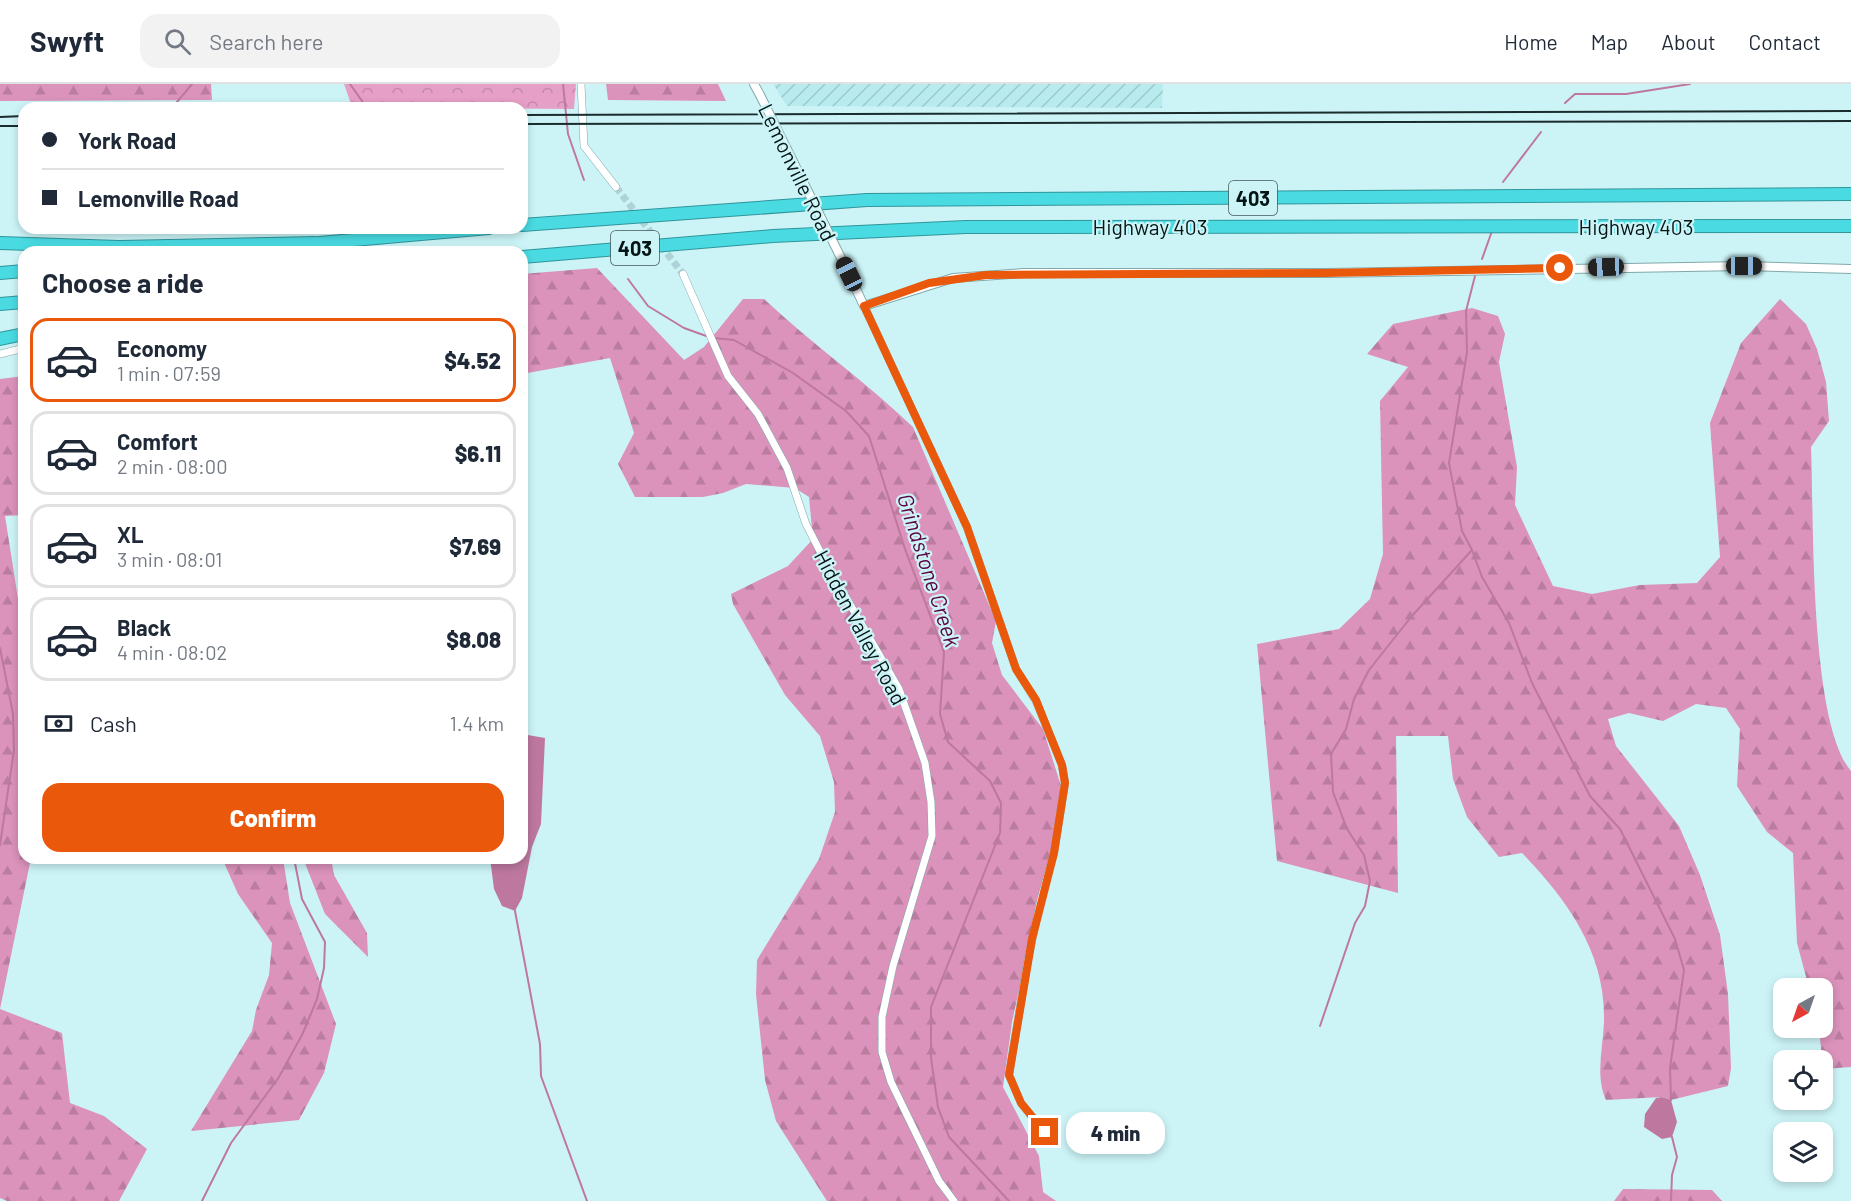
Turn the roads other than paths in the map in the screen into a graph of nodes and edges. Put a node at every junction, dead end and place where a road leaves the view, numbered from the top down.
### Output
1 (581, 84) edge
2 (754, 84) edge
3 (616, 187) tunnel mouth
4 (1851, 194) edge
5 (528, 225) edge
6 (1851, 226) edge
7 (419, 234) edge
8 (0, 243) edge
9 (315, 243) junction
10 (90, 246) edge
11 (169, 246) edge
12 (281, 246) edge
13 (528, 257) edge
14 (1851, 269) edge
15 (18, 272) edge
16 (0, 273) edge
17 (683, 274) tunnel mouth
18 (18, 302) edge
19 (0, 304) edge
20 (864, 306) junction
21 (18, 335) edge
22 (0, 339) edge
23 (18, 350) edge
24 (0, 354) edge
25 (1045, 1132) dead end
26 (954, 1201) edge

1 - 3 street
2 - 20 street, Lemonville Road, bridge
4 - 5 highway, Highway 403 / 403
6 - 13 highway, Highway 403 / 403
7 - 9 highway
8 - 10 highway
9 - 11 highway
9 - 12 highway
14 - 20 street
15 - 16 highway
17 - 26 street, Hidden Valley Road
18 - 19 highway
20 - 25 street, Lemonville Road
21 - 22 highway
23 - 24 street

